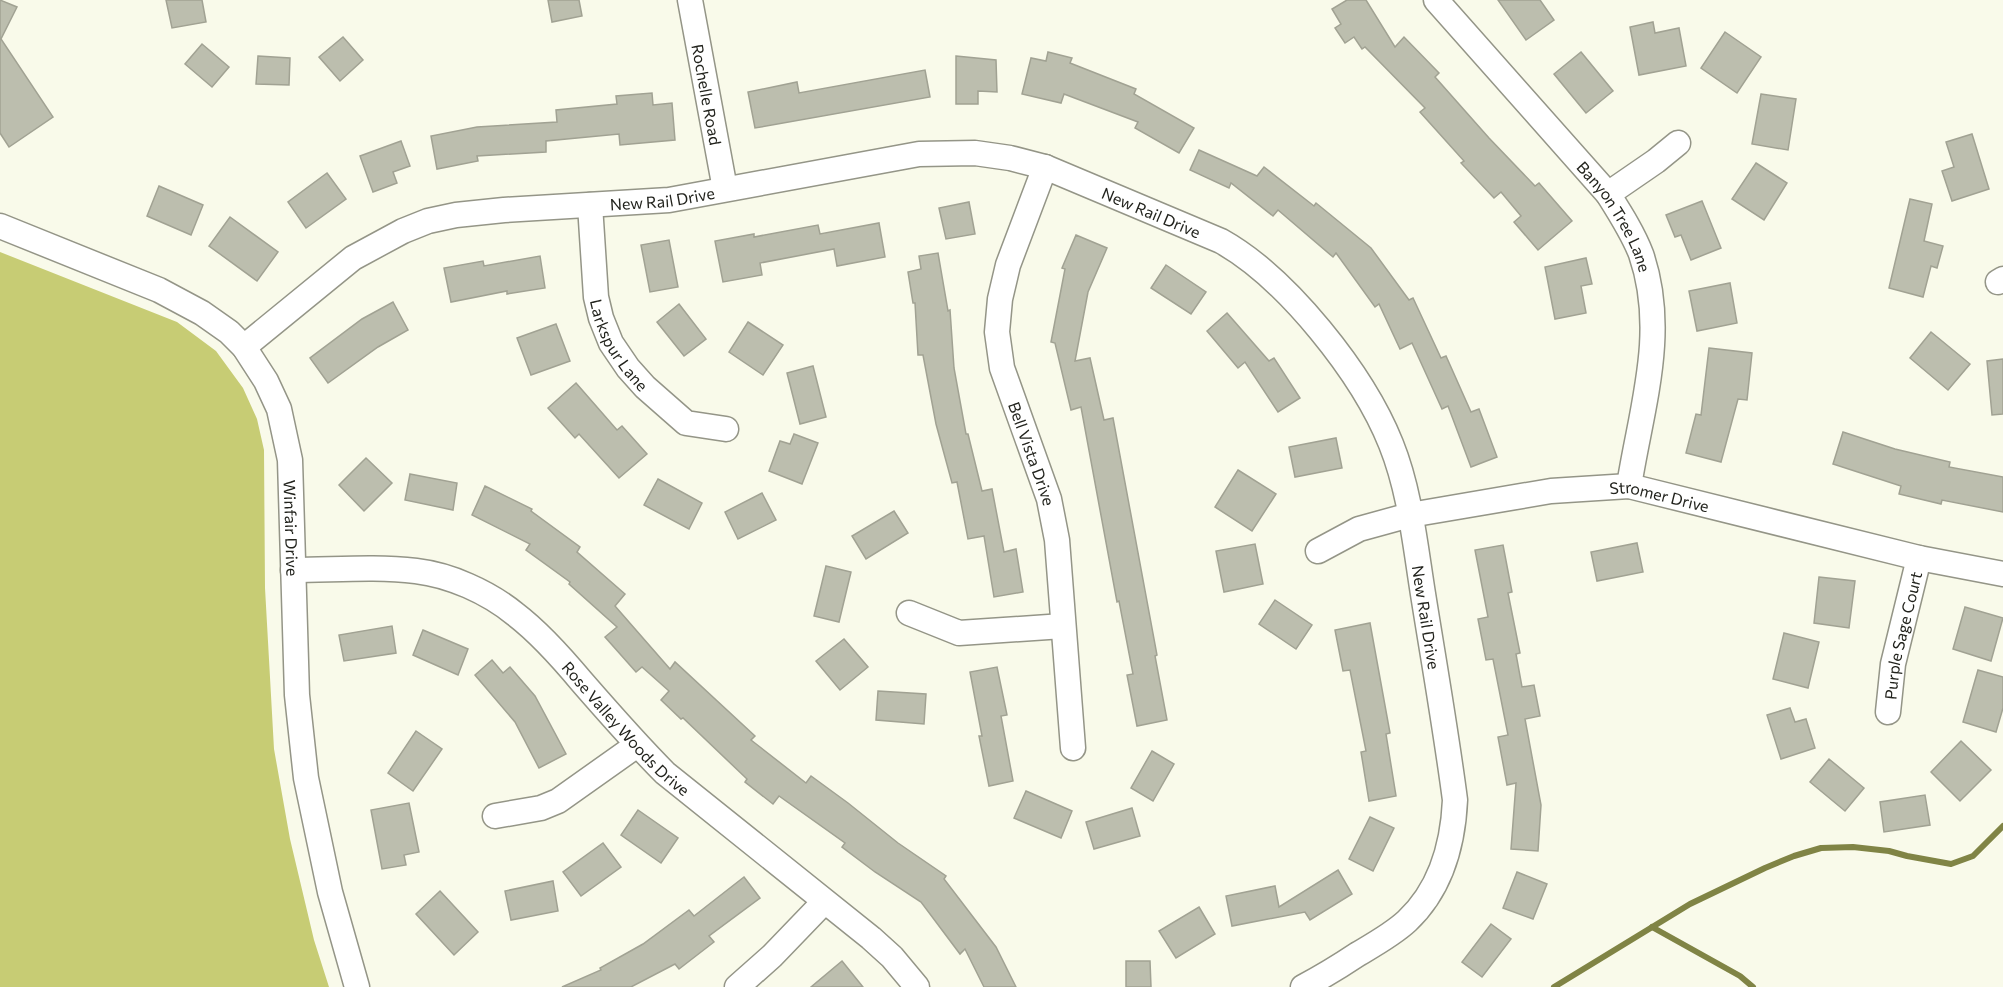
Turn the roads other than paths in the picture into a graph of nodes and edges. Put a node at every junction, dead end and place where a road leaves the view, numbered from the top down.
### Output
1 (690, 0) edge
2 (1436, 0) edge
3 (1678, 143) dead end
4 (1045, 167) junction
5 (724, 189) junction
6 (1608, 194) junction
7 (590, 205) junction
8 (0, 226) edge
9 (244, 347) junction
10 (726, 429) dead end
11 (1629, 486) junction
12 (1410, 515) junction
13 (1318, 551) dead end
14 (1919, 558) junction
15 (293, 570) junction
16 (2003, 574) edge
17 (909, 613) dead end
18 (1063, 626) junction
19 (1888, 712) dead end
20 (637, 745) junction
21 (1073, 748) dead end
22 (495, 816) dead end
23 (824, 902) junction
24 (357, 987) edge
25 (737, 987) edge
26 (917, 987) edge
27 (1303, 987) edge

1 - 5 street, Rochelle Road
2 - 6 street, Banyon Tree Lane
3 - 6 street
4 - 5 street, New Rail Drive
4 - 12 street, New Rail Drive
4 - 18 street, Bell Vista Drive
5 - 7 street, New Rail Drive
6 - 11 street, Banyon Tree Lane
7 - 9 street, New Rail Drive
7 - 10 street, Larkspur Lane
8 - 9 street, Winfair Drive
9 - 15 street, Winfair Drive
11 - 12 street, Stromer Drive
11 - 14 street, Stromer Drive
12 - 13 street, Stromer Drive
12 - 27 street, New Rail Drive
14 - 16 street, Stromer Drive
14 - 19 street, Purple Sage Court
15 - 20 street, Rose Valley Woods Drive
15 - 24 street, Winfair Drive
17 - 18 street
18 - 21 street, Bell Vista Drive
20 - 22 street
20 - 23 street, Rose Valley Woods Drive
23 - 25 street
23 - 26 street, Rose Valley Woods Drive

